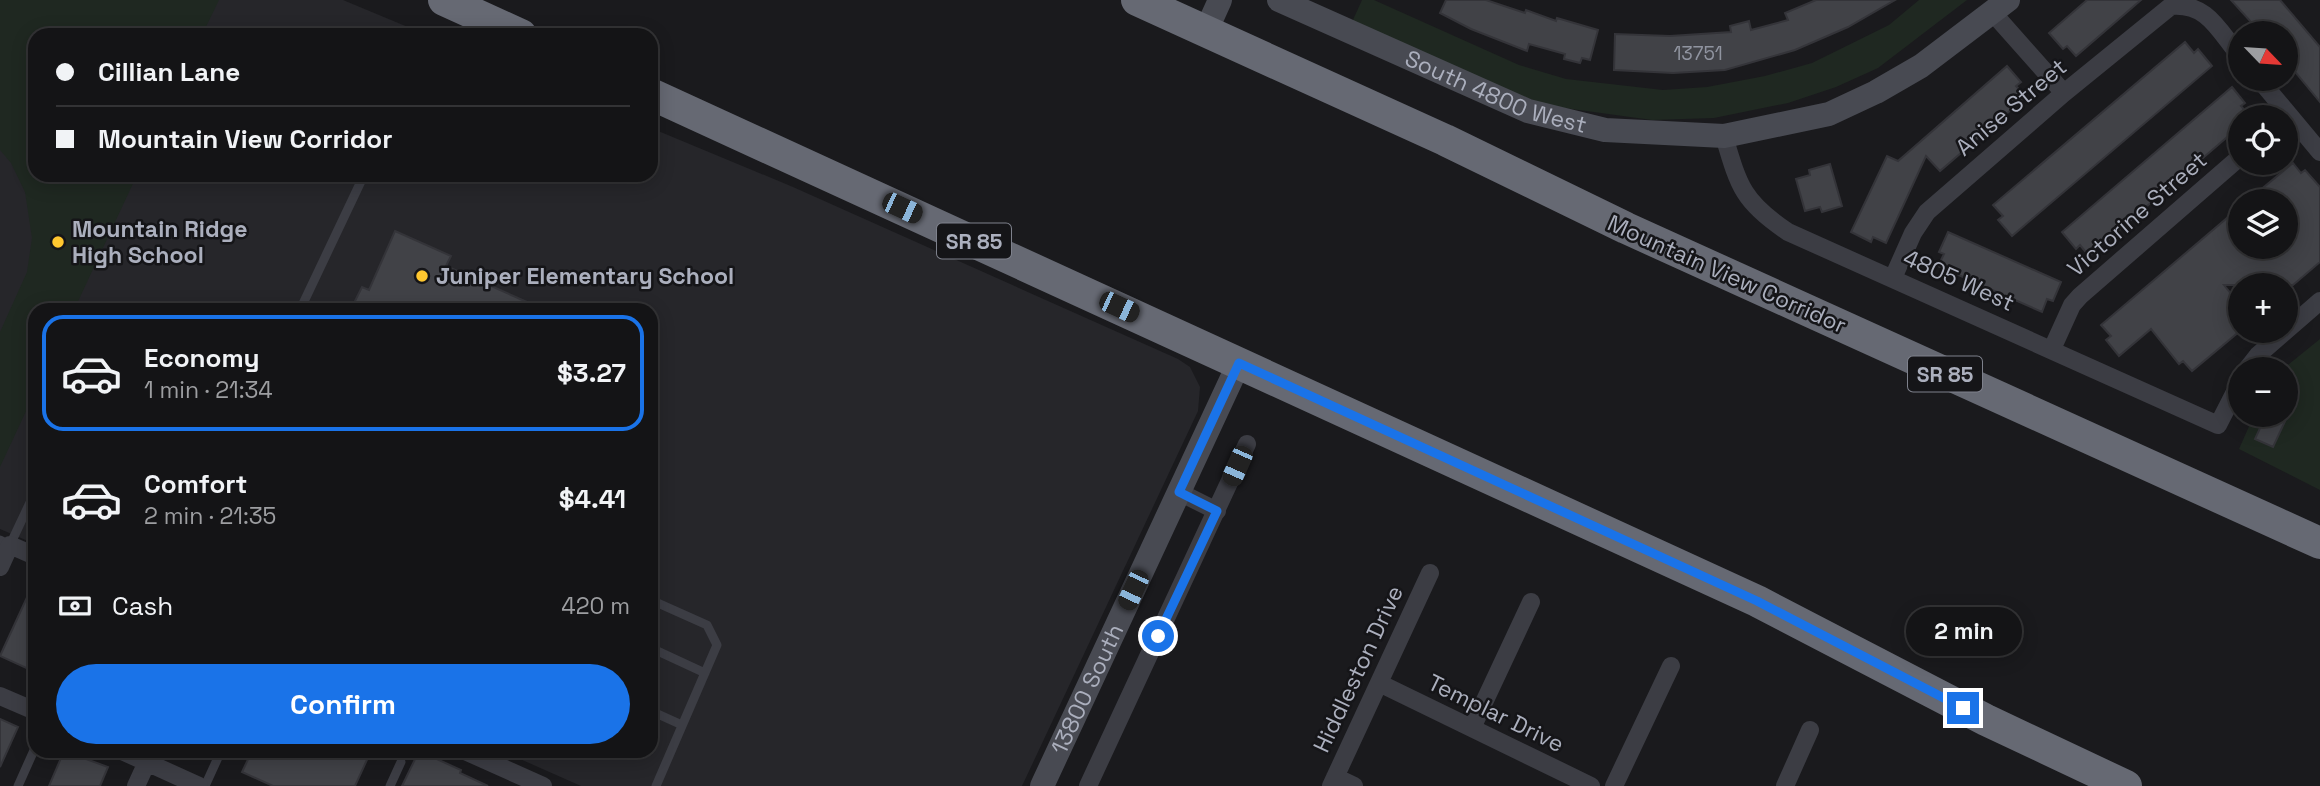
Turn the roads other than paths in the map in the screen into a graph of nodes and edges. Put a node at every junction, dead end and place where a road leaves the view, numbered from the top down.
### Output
1 (444, 0) edge
2 (1137, 0) edge
3 (1220, 0) edge
4 (1279, 0) edge
5 (2001, 7) edge
6 (506, 28) edge
7 (1206, 31) junction
8 (2228, 42) edge
9 (2268, 91) edge
10 (2064, 93) junction
11 (658, 97) edge
12 (2279, 105) edge
13 (2298, 128) edge
14 (1724, 136) junction
15 (2320, 152) edge
16 (2228, 167) edge
17 (361, 182) edge
18 (1893, 278) junction
19 (2320, 301) edge
20 (303, 303) edge
21 (2052, 349) junction
22 (2256, 357) edge
23 (1239, 363) junction
24 (2228, 405) edge
25 (1247, 444) dead end
26 (1179, 492) junction
27 (28, 504) edge
28 (1217, 511) junction
29 (5, 542) edge
30 (2320, 543) edge
31 (28, 553) edge
32 (0, 567) edge
33 (1430, 573) dead end
34 (1531, 601) dead end
35 (658, 603) edge
36 (658, 651) edge
37 (1671, 666) dead end
38 (705, 673) junction
39 (1380, 683) junction
40 (0, 696) edge
41 (28, 708) edge
42 (658, 713) edge
43 (682, 725) junction
44 (1472, 728) junction
45 (1811, 730) dead end
46 (31, 758) edge
47 (138, 758) edge
48 (218, 758) edge
49 (481, 758) edge
50 (147, 762) junction
51 (401, 762) dead end
52 (1333, 781) edge
53 (18, 786) edge
54 (136, 786) edge
55 (199, 786) edge
56 (205, 786) edge
57 (390, 786) edge
58 (543, 786) edge
59 (656, 786) edge
60 (1042, 786) edge
61 (1088, 786) edge
62 (1354, 786) edge
63 (1591, 786) edge
64 (1614, 786) edge
65 (1785, 786) edge
66 (2126, 786) edge

1 - 6 highway
2 - 7 highway, Mountain View Corridor / SR 85
3 - 7 street
4 - 14 street, South 4800 West
5 - 10 street
5 - 14 street, South 4800 West
7 - 30 highway, Mountain View Corridor / SR 85
8 - 10 street, Anise Street
9 - 12 street
10 - 18 street, Anise Street
11 - 23 highway, SR 85
13 - 15 street
14 - 18 street, 4805 West
16 - 21 street, Victorine Street
17 - 20 lane
18 - 21 street, 4805 West
19 - 22 street
21 - 24 street, 4805 West
23 - 26 street, 13800 South
23 - 66 highway, SR 85
25 - 28 street
26 - 28 street
26 - 60 street, 13800 South
27 - 29 lane
28 - 61 street
29 - 31 street
29 - 32 street
33 - 39 street, Hiddleston Drive
34 - 44 street
35 - 38 lane
36 - 38 lane
37 - 64 street
38 - 43 lane
39 - 44 street, Templar Drive
39 - 52 street, Hiddleston Drive
40 - 41 street
42 - 43 lane
43 - 59 lane
44 - 63 street, Templar Drive
45 - 65 street
46 - 53 lane
47 - 50 street
48 - 56 lane
49 - 58 street
50 - 54 street
50 - 55 street
51 - 57 lane
52 - 62 street

